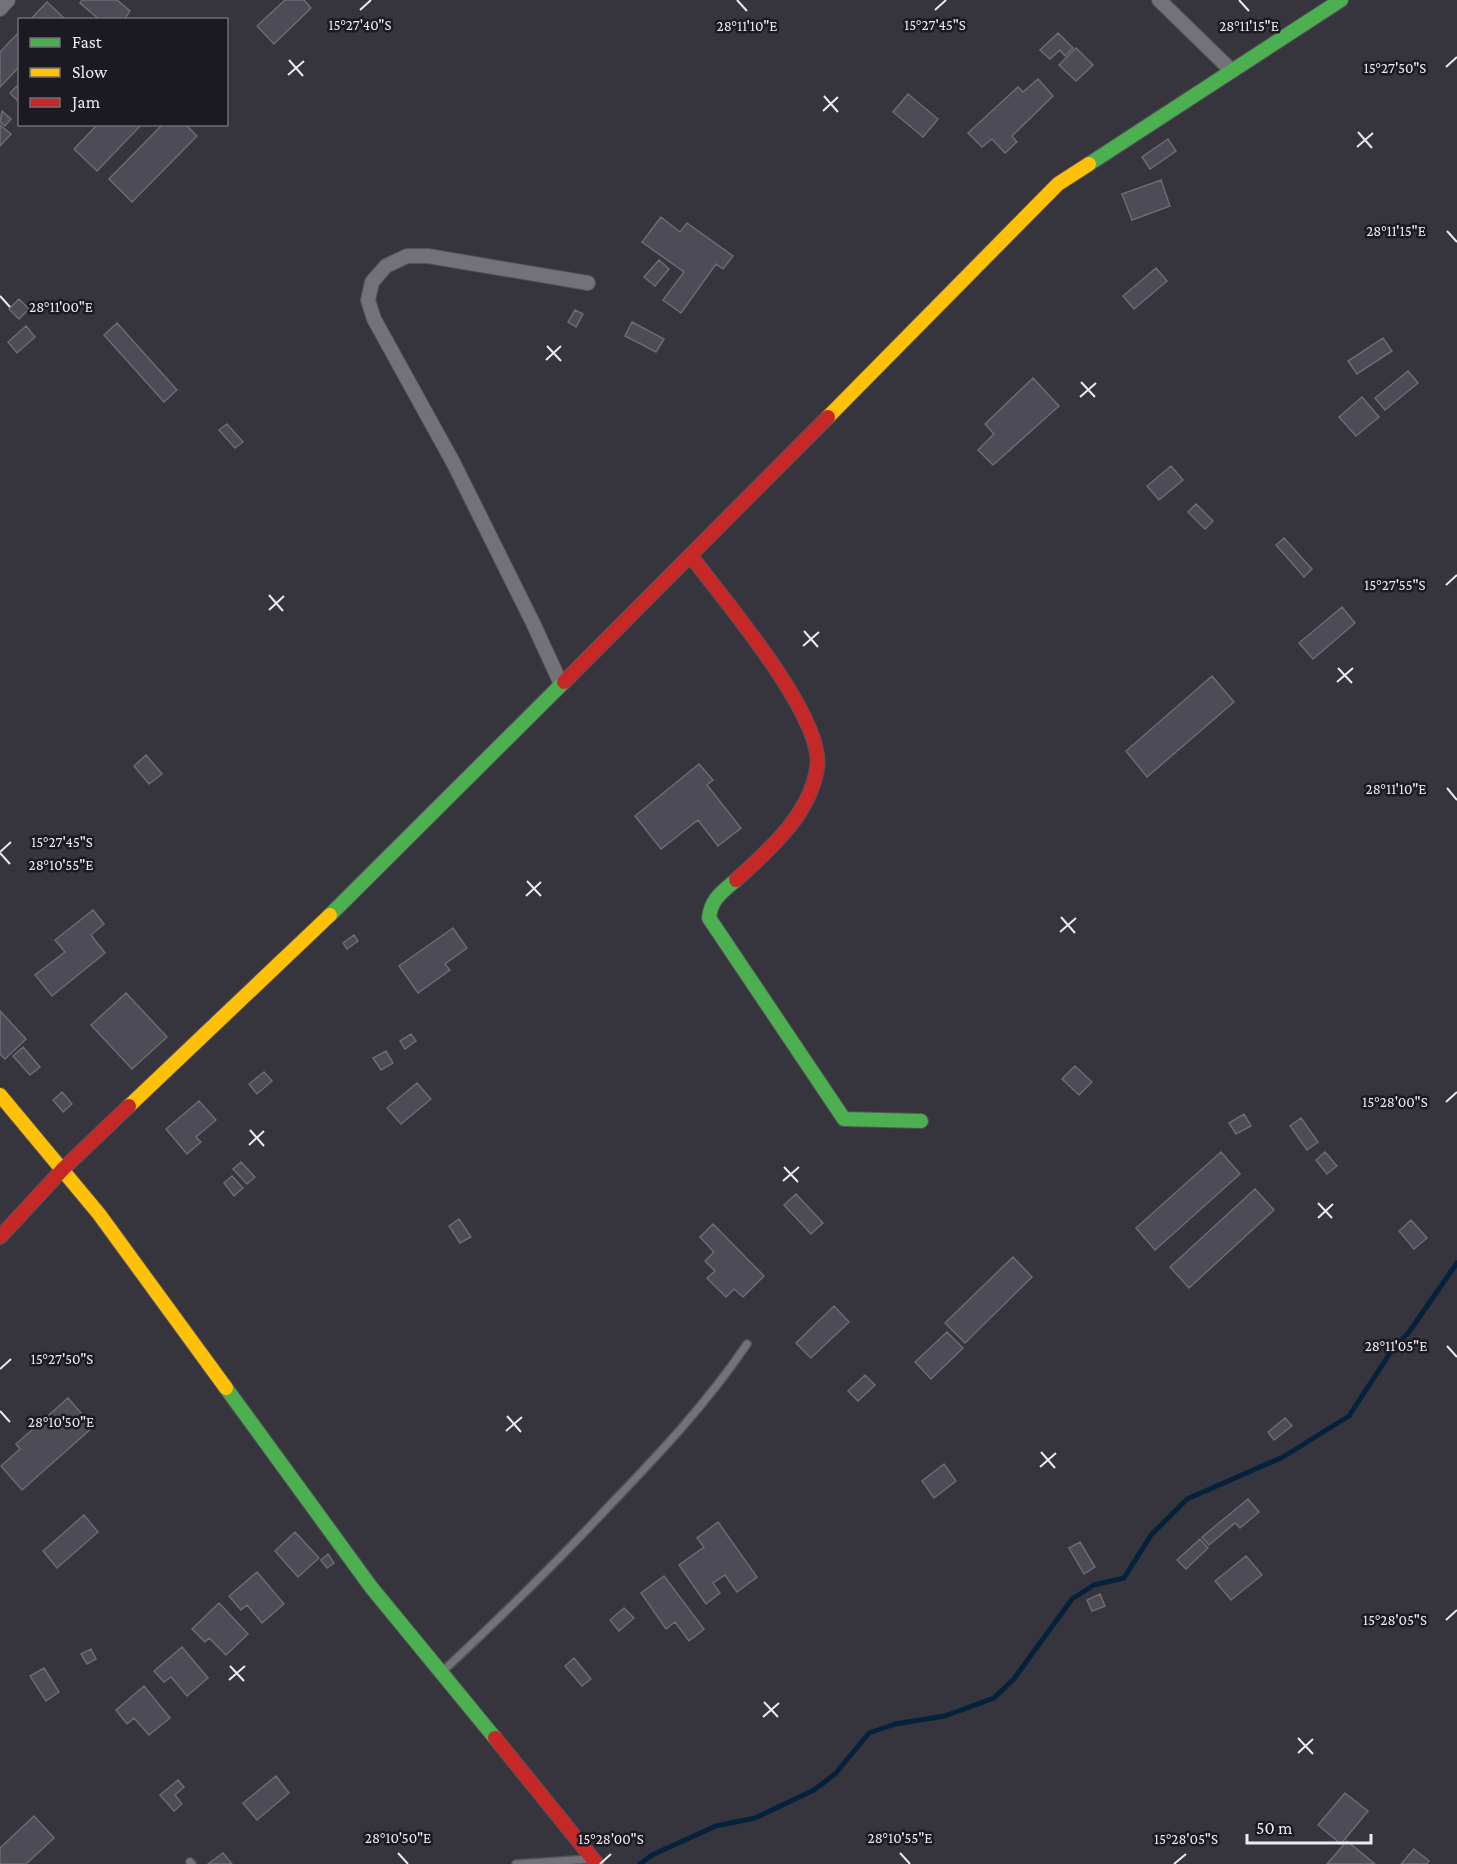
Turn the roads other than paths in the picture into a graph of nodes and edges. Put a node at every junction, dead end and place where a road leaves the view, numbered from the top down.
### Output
1 (8, 0) edge
2 (1159, 0) edge
3 (1341, 0) edge
4 (0, 9) edge
5 (1232, 71) junction
6 (588, 283) dead end
7 (691, 556) junction
8 (561, 684) junction
9 (0, 1095) edge
10 (921, 1120) dead end
11 (64, 1168) junction
12 (0, 1237) edge
13 (747, 1344) dead end
14 (441, 1673) junction
15 (595, 1861) edge
16 (516, 1864) edge

1 - 4 street
2 - 5 street
3 - 5 street
5 - 7 street
6 - 8 street
7 - 8 street
7 - 10 street
8 - 11 street
9 - 11 street
11 - 12 street
11 - 14 street
13 - 14 lane
14 - 15 street
15 - 16 lane

